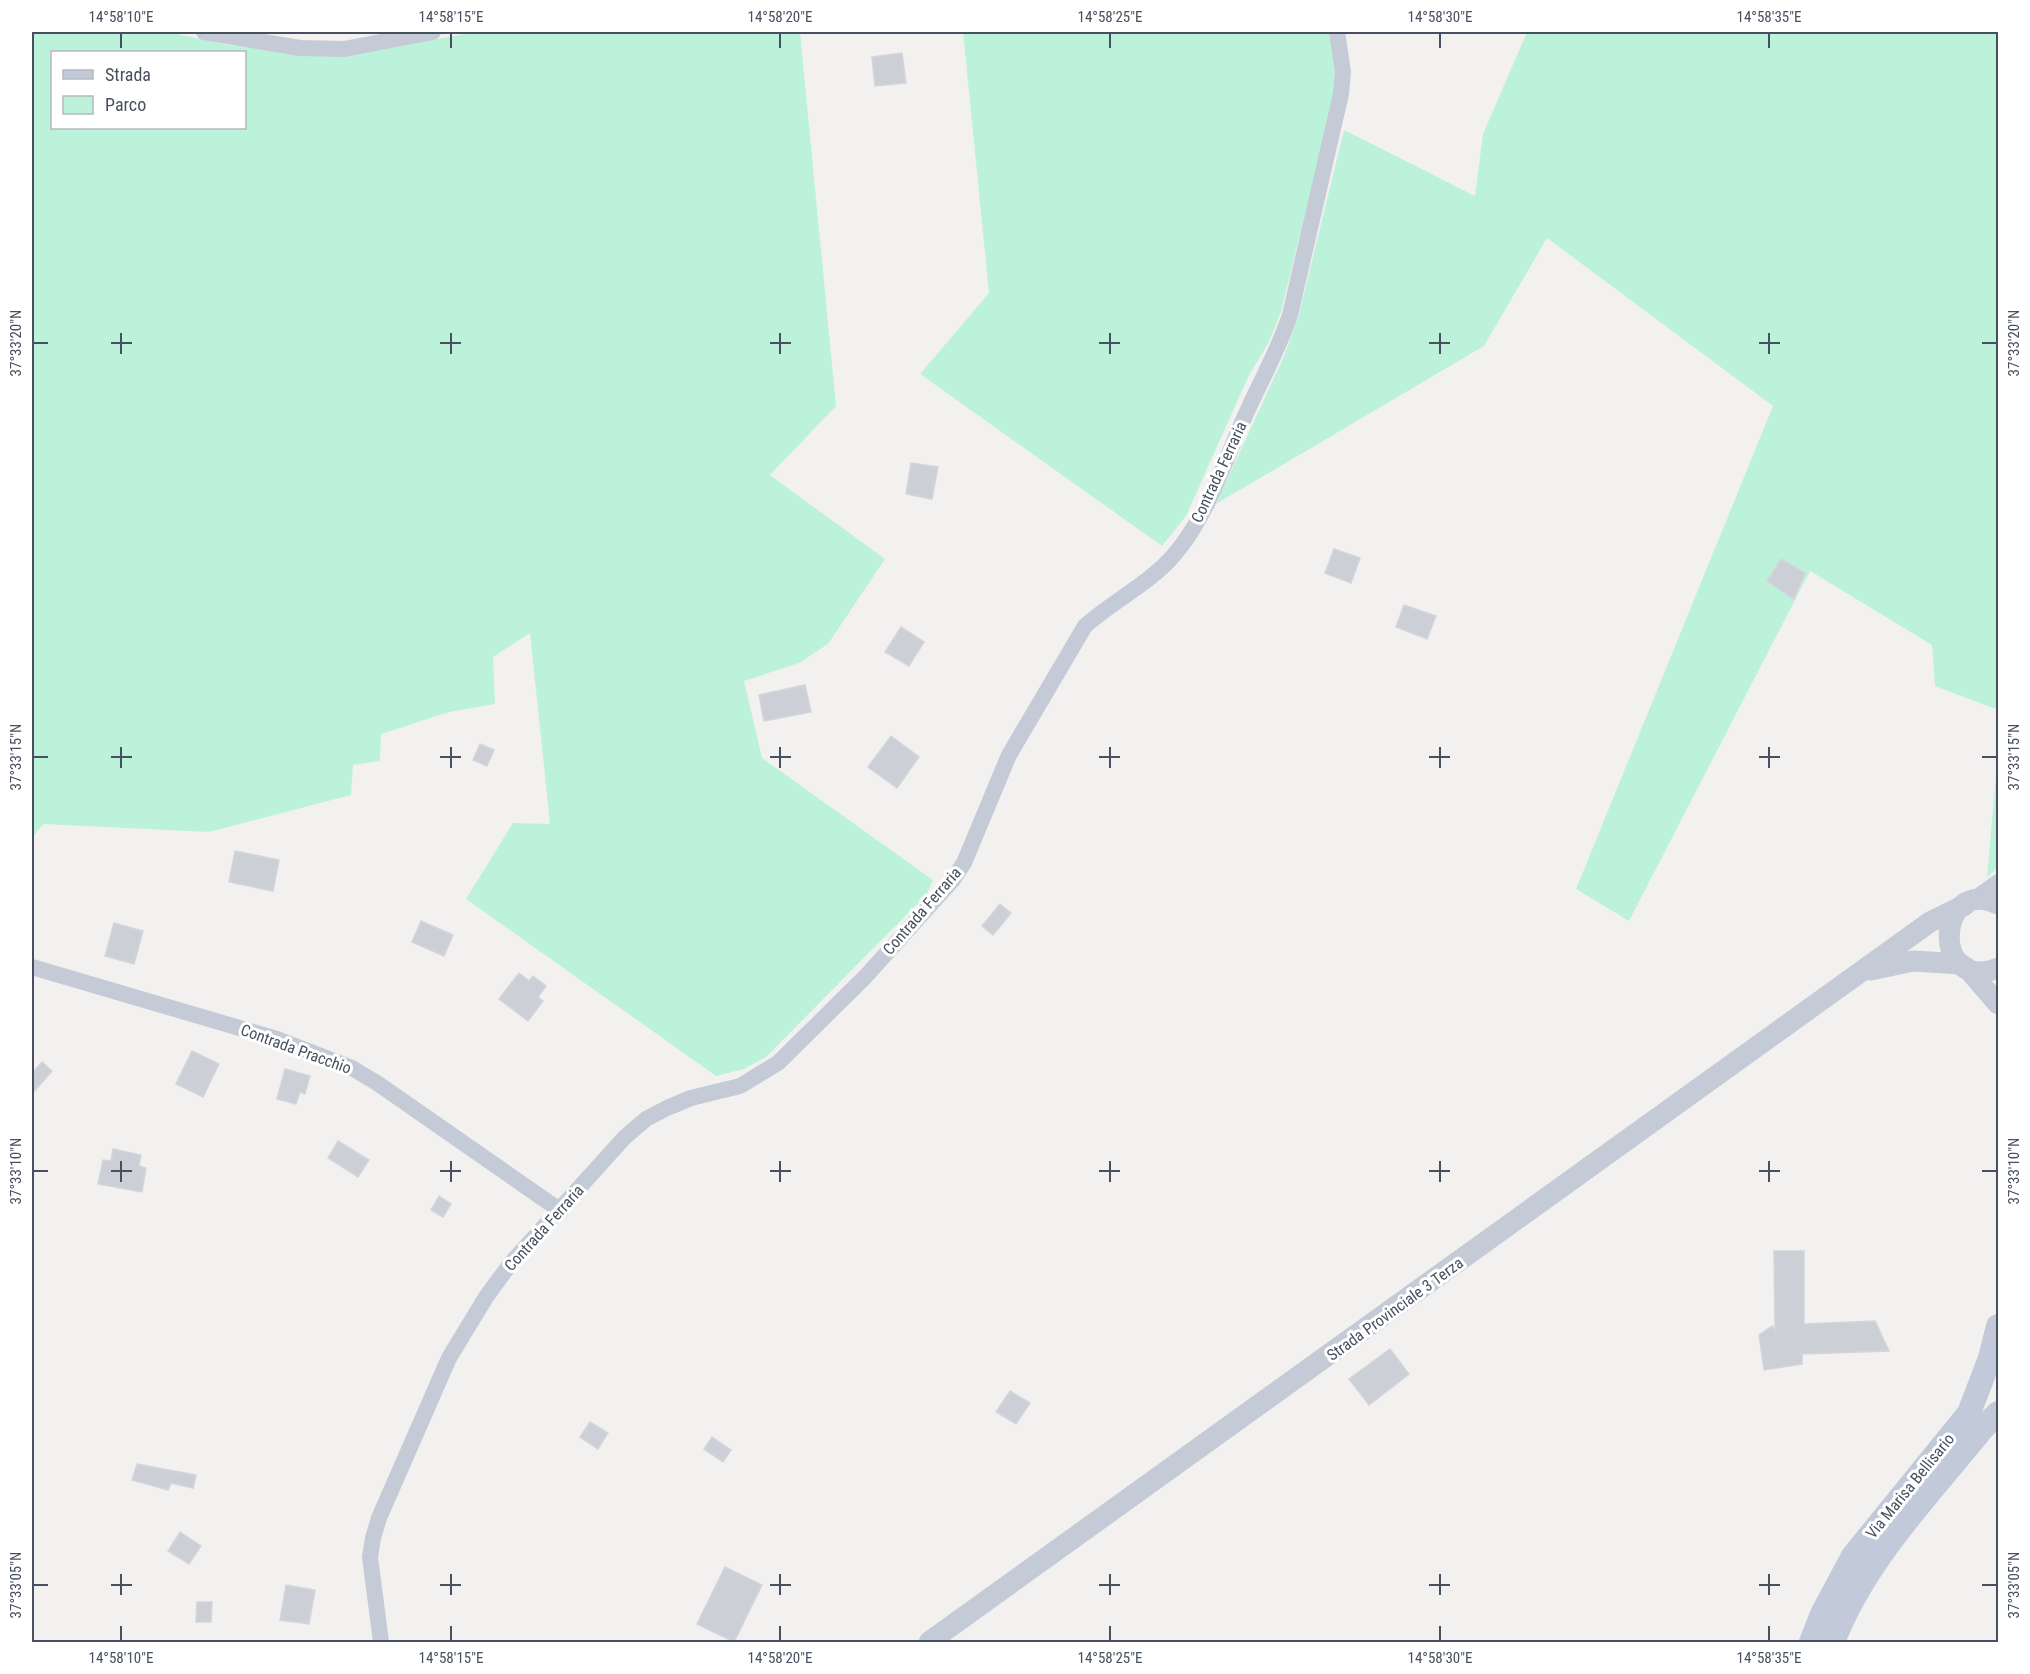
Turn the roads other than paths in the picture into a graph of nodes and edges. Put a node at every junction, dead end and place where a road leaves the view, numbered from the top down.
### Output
1 (204, 32) edge
2 (433, 32) edge
3 (1337, 32) edge
4 (1998, 882) edge
5 (1967, 903) junction
6 (1998, 904) edge
7 (1964, 966) junction
8 (32, 967) edge
9 (1998, 968) edge
10 (1860, 975) junction
11 (1998, 1004) edge
12 (561, 1212) junction
13 (1998, 1326) edge
14 (1998, 1413) edge
15 (381, 1642) edge
16 (929, 1642) edge
17 (1811, 1642) edge
18 (1833, 1642) edge

1 - 2 street
3 - 12 street, Contrada Ferraria
4 - 5 street
5 - 6 street
5 - 7 street
5 - 10 street
7 - 9 street
7 - 10 street
7 - 11 street
8 - 12 street, Contrada Pracchio
10 - 16 street, Strada Provinciale 3 Terza
12 - 15 street, Contrada Ferraria
13 - 17 main road, Via Marisa Bellisario
14 - 18 main road, Via Marisa Bellisario

